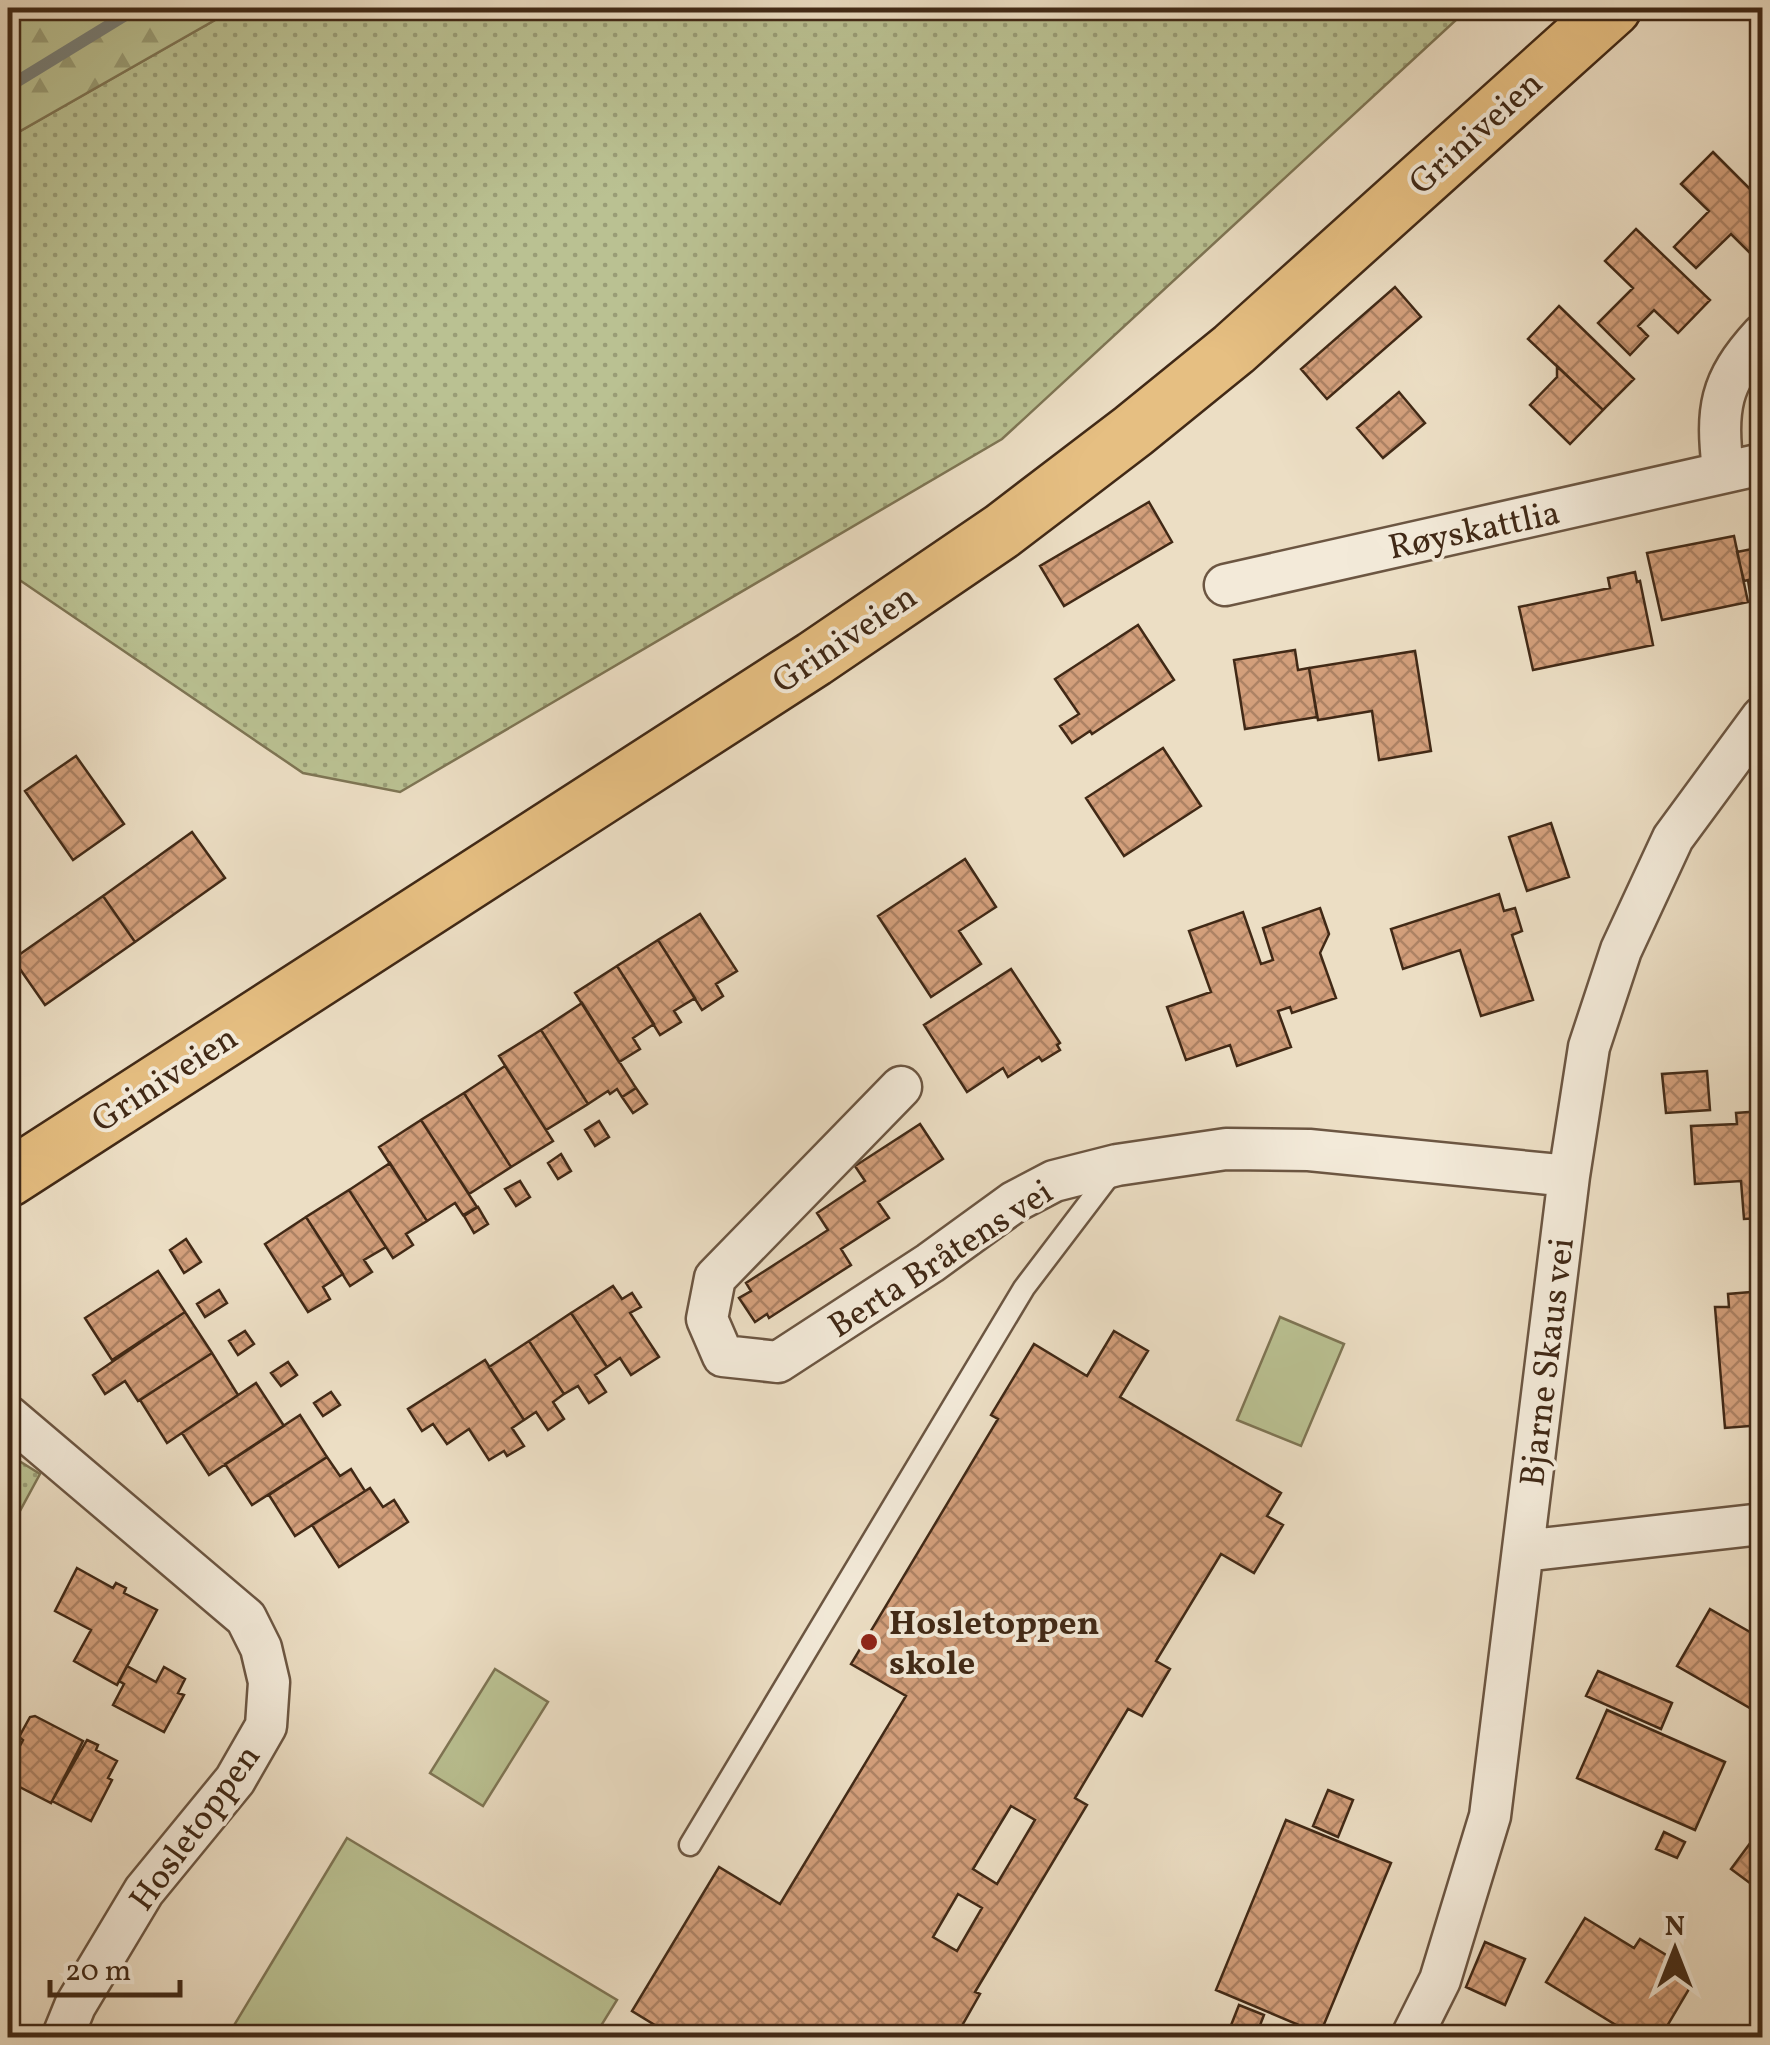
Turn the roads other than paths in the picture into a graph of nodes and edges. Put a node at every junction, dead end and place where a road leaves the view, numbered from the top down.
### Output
1 (1612, 8) edge
2 (1762, 335) edge
3 (1762, 464) edge
4 (1723, 471) junction
5 (1225, 585) dead end
6 (1762, 717) edge
7 (901, 1086) dead end
8 (1118, 1166) junction
9 (1568, 1176) junction
10 (8, 1179) edge
11 (8, 1416) edge
12 (1762, 1524) edge
13 (1524, 1552) junction
14 (690, 1845) dead end
15 (62, 2038) edge
16 (1412, 2038) edge

1 - 10 main road, Griniveien
2 - 4 street
3 - 4 street, Røyskattlia
4 - 5 street, Røyskattlia
6 - 9 street, Bjarne Skaus vei
7 - 8 street, Berta Bråtens vei
8 - 9 street, Berta Bråtens vei
8 - 14 lane
9 - 13 street, Bjarne Skaus vei
11 - 15 street, Hosletoppen
12 - 13 street
13 - 16 street, Bjarne Skaus vei

